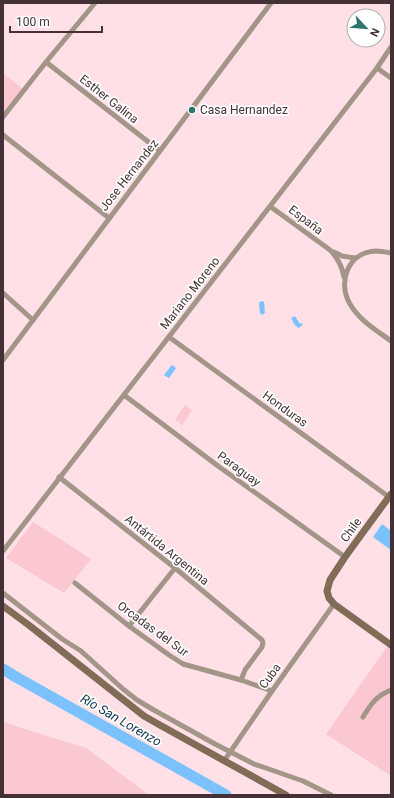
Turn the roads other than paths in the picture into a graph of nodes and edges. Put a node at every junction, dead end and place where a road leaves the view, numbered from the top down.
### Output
1 (95, 3) edge
2 (271, 3) edge
3 (391, 47) edge
4 (46, 62) junction
5 (378, 68) junction
6 (391, 78) edge
7 (3, 116) edge
8 (3, 135) edge
9 (160, 151) junction
10 (271, 206) junction
11 (109, 218) junction
12 (330, 250) junction
13 (391, 253) edge
14 (355, 258) junction
15 (344, 278) junction
16 (3, 293) edge
17 (33, 320) junction
18 (169, 337) junction
19 (391, 341) edge
20 (3, 360) edge
21 (124, 395) junction
22 (59, 477) junction
23 (390, 496) edge
24 (3, 551) edge
25 (345, 557) junction
26 (175, 568) junction
27 (75, 582) dead end
28 (3, 593) edge
29 (334, 604) junction
30 (3, 606) edge
31 (129, 626) junction
32 (391, 645) edge
33 (240, 680) junction
34 (391, 690) edge
35 (272, 691) junction
36 (363, 717) dead end
37 (230, 751) junction
38 (224, 761) junction
39 (286, 795) edge
40 (331, 795) edge

1 - 4 street
2 - 9 street, Jose Hernandez
3 - 5 street, Mariano Moreno
4 - 7 street
4 - 9 street, Esther Galina
5 - 6 street
5 - 10 street, Mariano Moreno
8 - 11 street
9 - 11 street, Jose Hernandez
10 - 12 street, España
10 - 18 street, Mariano Moreno
11 - 17 street, Jose Hernandez
12 - 14 street, España
12 - 15 street, España
13 - 14 street
14 - 15 street
15 - 19 street, España
16 - 17 street
17 - 20 street, Jose Hernandez
18 - 21 street, Mariano Moreno
18 - 23 street, Honduras
21 - 22 street, Mariano Moreno
21 - 25 street, Paraguay
22 - 24 street, Mariano Moreno
22 - 26 street, Antártida Argentina
23 - 25 street, Chile
25 - 29 street, Chile
26 - 31 street
26 - 33 street, Antártida Argentina
27 - 31 street, Orcadas del Sur
28 - 37 street
29 - 32 street
29 - 35 street, Cuba
30 - 38 street
31 - 33 street, Orcadas del Sur
33 - 35 street, Orcadas del Sur
34 - 36 street
35 - 37 street, Cuba
37 - 38 street, Cuba
37 - 40 street
38 - 39 street

